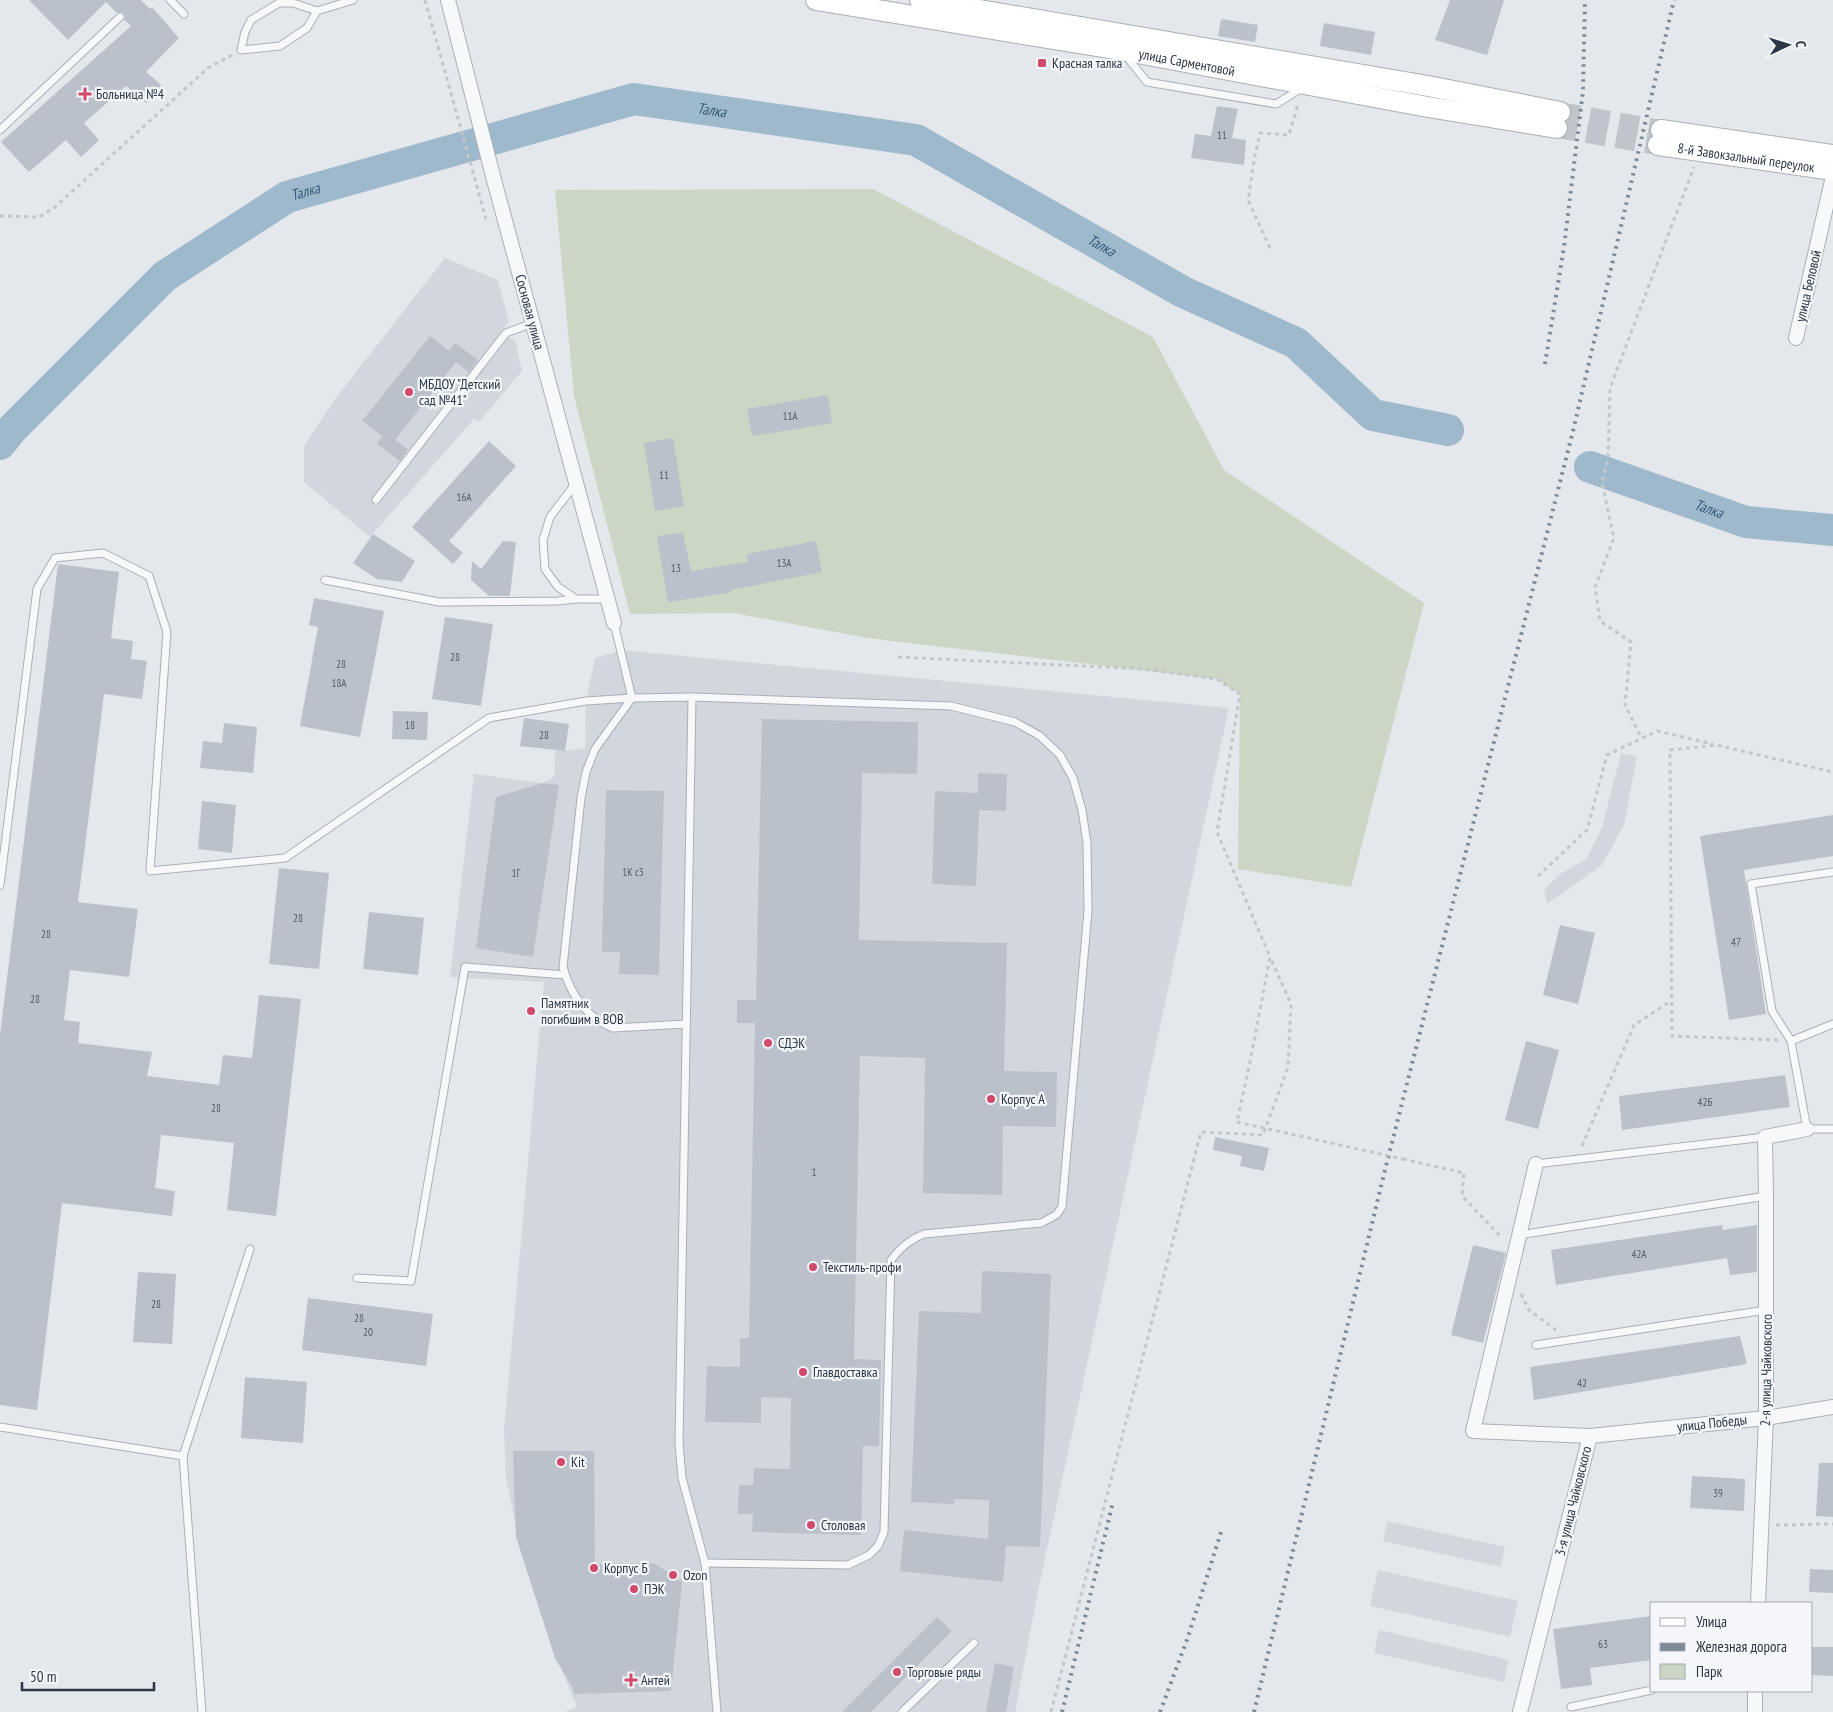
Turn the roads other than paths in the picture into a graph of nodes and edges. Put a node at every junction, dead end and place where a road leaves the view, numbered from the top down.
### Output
1 (170, 0) edge
2 (353, 0) edge
3 (448, 0) edge
4 (816, 0) edge
5 (920, 0) edge
6 (317, 11) junction
7 (184, 14) dead end
8 (120, 17) dead end
9 (1121, 50) junction
10 (1428, 86) junction
11 (1304, 90) junction
12 (1428, 107) junction
13 (0, 130) edge
14 (1833, 155) edge
15 (1833, 170) edge
16 (1833, 176) edge
17 (533, 324) junction
18 (1796, 338) dead end
19 (576, 483) junction
20 (376, 500) dead end
21 (325, 580) dead end
22 (576, 599) junction
23 (607, 599) junction
24 (614, 623) joint
25 (692, 697) junction
26 (632, 698) junction
27 (1833, 872) edge
28 (0, 885) edge
29 (565, 975) junction
30 (686, 1024) junction
31 (1833, 1024) edge
32 (1791, 1041) junction
33 (1807, 1129) junction
34 (1833, 1129) edge
35 (1765, 1137) junction
36 (1536, 1164) joint
37 (1766, 1196) junction
38 (1519, 1235) junction
39 (250, 1249) dead end
40 (357, 1278) dead end
41 (1766, 1310) junction
42 (1536, 1345) dead end
43 (1833, 1407) edge
44 (1766, 1418) junction
45 (0, 1427) edge
46 (1590, 1436) junction
47 (182, 1456) junction
48 (705, 1563) junction
49 (1758, 1602) edge
50 (974, 1643) dead end
51 (1650, 1690) edge
52 (1755, 1692) edge
53 (1571, 1707) dead end
54 (202, 1712) edge
55 (717, 1712) edge
56 (902, 1712) edge
57 (1520, 1712) edge
58 (1755, 1712) edge

1 - 7 lane
2 - 6 lane
3 - 17 street, Сосновая улица
4 - 9 main road, улица Сарментовой
5 - 10 main road, улица Сарментовой
6 - 6 lane
8 - 13 lane
9 - 11 main road, улица Сарментовой
9 - 11 lane
10 - 12 main road
10 - 12 main road, улица Сарментовой
11 - 12 main road, улица Сарментовой
14 - 15 main road, 8-й Завокзальный переулок
16 - 18 street, улица Беловой
17 - 19 street, Сосновая улица
17 - 20 lane
19 - 22 lane
19 - 23 street, Сосновая улица
21 - 22 lane
22 - 23 lane
23 - 24 street, Сосновая улица
24 - 26 lane
25 - 26 lane
25 - 30 lane
25 - 48 lane
26 - 28 lane
26 - 29 lane
27 - 32 lane
29 - 30 lane
29 - 40 lane
30 - 48 lane
31 - 32 lane
32 - 33 lane
33 - 34 lane
33 - 35 street
35 - 36 lane
35 - 37 street, 2-я улица Чайковского
36 - 38 street, 3-я улица Чайковского
37 - 38 lane
37 - 41 street, 2-я улица Чайковского
38 - 46 street, 3-я улица Чайковского
39 - 47 lane
41 - 42 lane
41 - 44 street, 2-я улица Чайковского
43 - 44 street, улица Победы
44 - 46 street, улица Победы
44 - 49 street, 2-я улица Чайковского
45 - 47 lane
46 - 57 street, 3-я улица Чайковского
47 - 54 lane
48 - 55 lane
50 - 56 lane
51 - 53 lane
52 - 58 street

